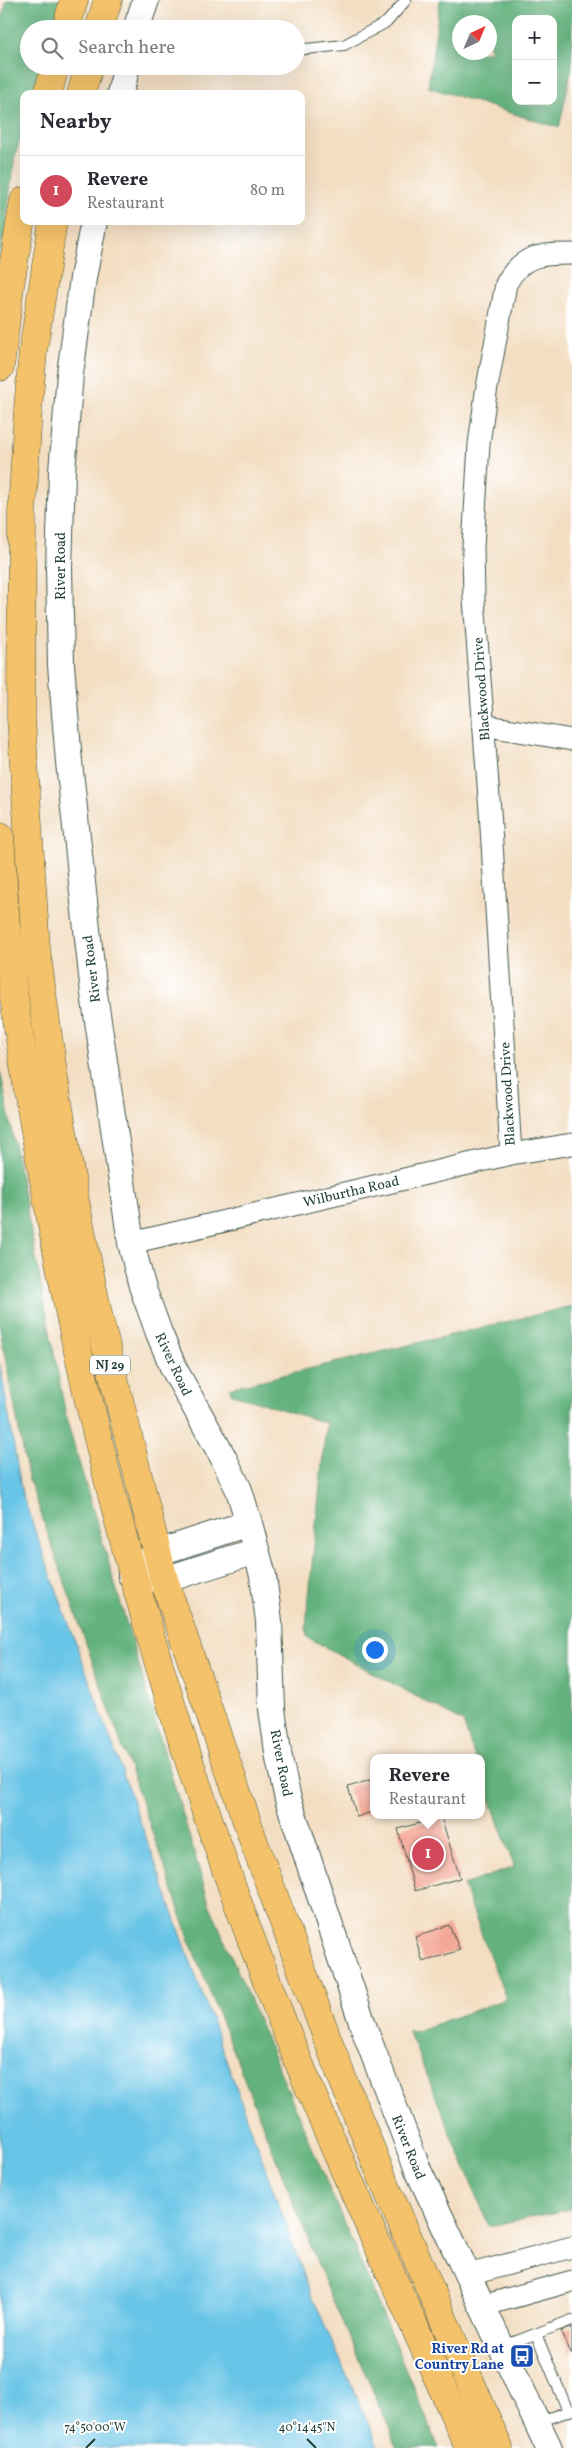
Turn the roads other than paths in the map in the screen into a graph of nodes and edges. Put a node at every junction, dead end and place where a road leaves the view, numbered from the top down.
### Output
1 (74, 0) edge
2 (108, 0) edge
3 (146, 0) edge
4 (406, 0) edge
5 (68, 20) edge
6 (102, 20) edge
7 (139, 20) edge
8 (305, 49) edge
9 (53, 75) edge
10 (86, 75) edge
11 (124, 75) edge
12 (49, 90) edge
13 (82, 90) edge
14 (121, 90) edge
15 (20, 225) edge
16 (52, 225) edge
17 (93, 225) edge
18 (572, 254) edge
19 (0, 367) edge
20 (483, 725) junction
21 (572, 740) edge
22 (0, 836) edge
23 (572, 1144) edge
24 (511, 1154) junction
25 (132, 1244) junction
26 (249, 1523) junction
27 (256, 1551) junction
28 (157, 1553) junction
29 (131, 1575) junction
30 (164, 1580) junction
31 (572, 2246) edge
32 (468, 2275) junction
33 (572, 2281) edge
34 (482, 2306) junction
35 (572, 2320) edge
36 (536, 2334) junction
37 (501, 2347) junction
38 (570, 2410) edge
39 (537, 2423) junction
40 (469, 2448) edge
41 (499, 2448) edge
42 (549, 2448) edge

1 - 5 highway
2 - 6 highway
3 - 7 street
4 - 8 lane
9 - 12 highway
10 - 13 highway
11 - 14 street
15 - 19 highway
16 - 28 highway, NJ 29
17 - 25 street, River Road
18 - 20 street, Blackwood Drive
20 - 21 street
20 - 24 street, Blackwood Drive
22 - 29 highway, NJ 29
23 - 24 street, Wilburtha Road
24 - 25 street, Wilburtha Road
25 - 26 street, River Road
26 - 27 street, River Road
26 - 28 street
27 - 30 street
27 - 32 street, River Road
28 - 29 street
28 - 30 highway, NJ 29
29 - 30 street
29 - 40 highway, NJ 29
30 - 41 highway, NJ 29
31 - 32 street
32 - 34 street, River Road
33 - 34 street
34 - 37 street, River Road
35 - 36 lane
36 - 37 lane
36 - 38 lane
37 - 39 street, River Road
38 - 39 lane
39 - 42 street, River Road

